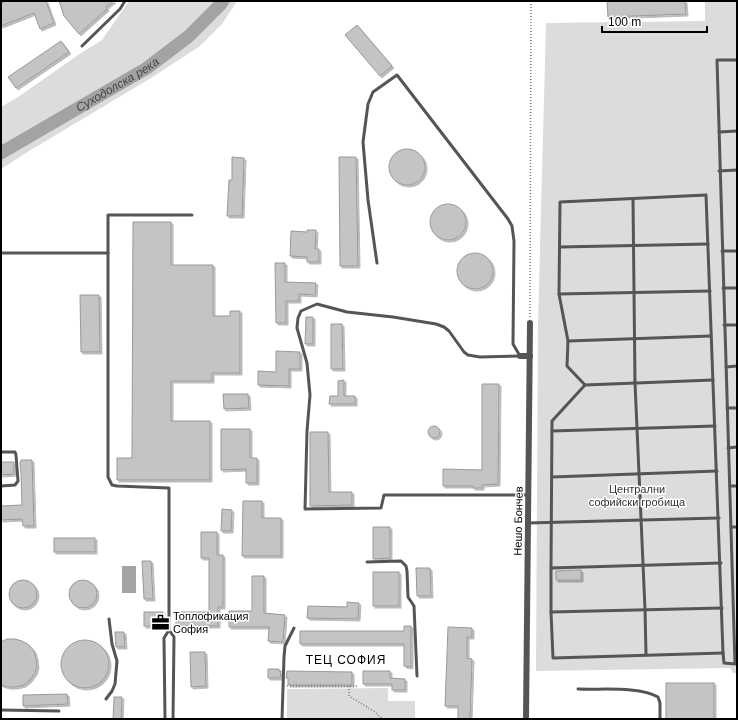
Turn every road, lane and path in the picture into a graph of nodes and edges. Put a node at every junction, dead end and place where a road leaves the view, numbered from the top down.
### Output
1 (125, 1) edge
2 (531, 1) edge
3 (82, 46) dead end
4 (737, 60) edge
5 (737, 131) edge
6 (719, 132) junction
7 (737, 170) edge
8 (720, 171) junction
9 (633, 199) junction
10 (192, 215) dead end
11 (708, 244) junction
12 (633, 246) junction
13 (560, 247) junction
14 (722, 251) junction
15 (737, 251) edge
16 (1, 253) edge
17 (108, 253) junction
18 (377, 263) dead end
19 (723, 288) junction
20 (737, 288) edge
21 (710, 291) junction
22 (633, 292) junction
23 (559, 294) junction
24 (530, 323) joint
25 (724, 325) junction
26 (737, 325) edge
27 (712, 336) junction
28 (634, 340) junction
29 (568, 341) junction
30 (520, 356) junction
31 (530, 356) junction
32 (737, 366) edge
33 (726, 367) junction
34 (713, 380) junction
35 (635, 383) junction
36 (585, 386) junction
37 (727, 408) junction
38 (737, 408) edge
39 (715, 426) junction
40 (637, 428) junction
41 (552, 431) junction
42 (737, 447) edge
43 (728, 448) junction
44 (1, 452) edge
45 (717, 471) junction
46 (639, 474) junction
47 (552, 477) junction
48 (1, 486) edge
49 (730, 486) junction
50 (737, 486) edge
51 (528, 495) junction
52 (719, 518) junction
53 (641, 521) junction
54 (528, 523) junction
55 (551, 523) junction
56 (731, 527) junction
57 (737, 527) edge
58 (367, 562) dead end
59 (721, 563) junction
60 (643, 565) junction
61 (551, 568) junction
62 (737, 569) edge
63 (732, 570) junction
64 (722, 608) junction
65 (645, 609) junction
66 (735, 609) edge
67 (551, 612) junction
68 (109, 619) dead end
69 (294, 628) dead end
70 (169, 630) junction
71 (736, 646) edge
72 (723, 653) junction
73 (646, 655) junction
74 (417, 676) dead end
75 (283, 686) junction
76 (350, 686) junction
77 (359, 686) dead end
78 (578, 689) dead end
79 (106, 699) dead end
80 (1, 710) edge
81 (59, 711) dead end
82 (165, 719) edge
83 (173, 719) edge
84 (282, 719) edge
85 (382, 719) edge
86 (526, 719) edge
87 (660, 719) edge

1 - 3 lane
2 - 24 path
4 - 6 lane
5 - 6 lane
6 - 8 lane
7 - 8 lane
8 - 14 lane
9 - 11 lane
9 - 12 lane
9 - 13 lane
10 - 17 lane
11 - 12 lane
11 - 21 lane
12 - 13 lane
12 - 22 lane
13 - 23 lane
14 - 15 lane
14 - 19 lane
16 - 17 lane
17 - 70 lane
18 - 30 lane
19 - 20 lane
19 - 25 lane
21 - 22 lane
21 - 27 lane
22 - 23 lane
22 - 28 lane
23 - 29 lane
24 - 31 street, Нешо Бончев
25 - 26 lane
25 - 33 lane
27 - 28 lane
27 - 34 lane
28 - 29 lane
28 - 35 lane
29 - 36 lane
30 - 31 street
30 - 51 lane
31 - 51 street, Нешо Бончев
32 - 33 lane
33 - 37 lane
34 - 35 lane
34 - 39 lane
35 - 36 lane
35 - 40 lane
36 - 41 lane
37 - 38 lane
37 - 43 lane
39 - 40 lane
39 - 45 lane
40 - 41 lane
40 - 46 lane
41 - 47 lane
42 - 43 lane
43 - 49 lane
44 - 48 lane
45 - 46 lane
45 - 52 lane
46 - 47 lane
46 - 53 lane
47 - 55 lane
49 - 50 lane
49 - 56 lane
51 - 54 street, Нешо Бончев
52 - 53 lane
52 - 59 lane
53 - 55 lane
53 - 60 lane
54 - 55 lane
54 - 86 street, Нешо Бончев
55 - 61 lane
56 - 57 lane
56 - 63 lane
58 - 74 lane
59 - 60 lane
59 - 64 lane
60 - 61 lane
60 - 65 lane
61 - 67 lane
62 - 63 lane
63 - 66 lane
64 - 65 lane
64 - 72 lane
65 - 67 lane
65 - 73 lane
66 - 71 lane
67 - 73 lane
68 - 79 lane
69 - 75 lane
70 - 82 lane
70 - 83 lane
71 - 72 lane
72 - 73 lane
75 - 76 path
75 - 84 lane
76 - 77 path
76 - 85 path
78 - 87 lane
80 - 81 lane

